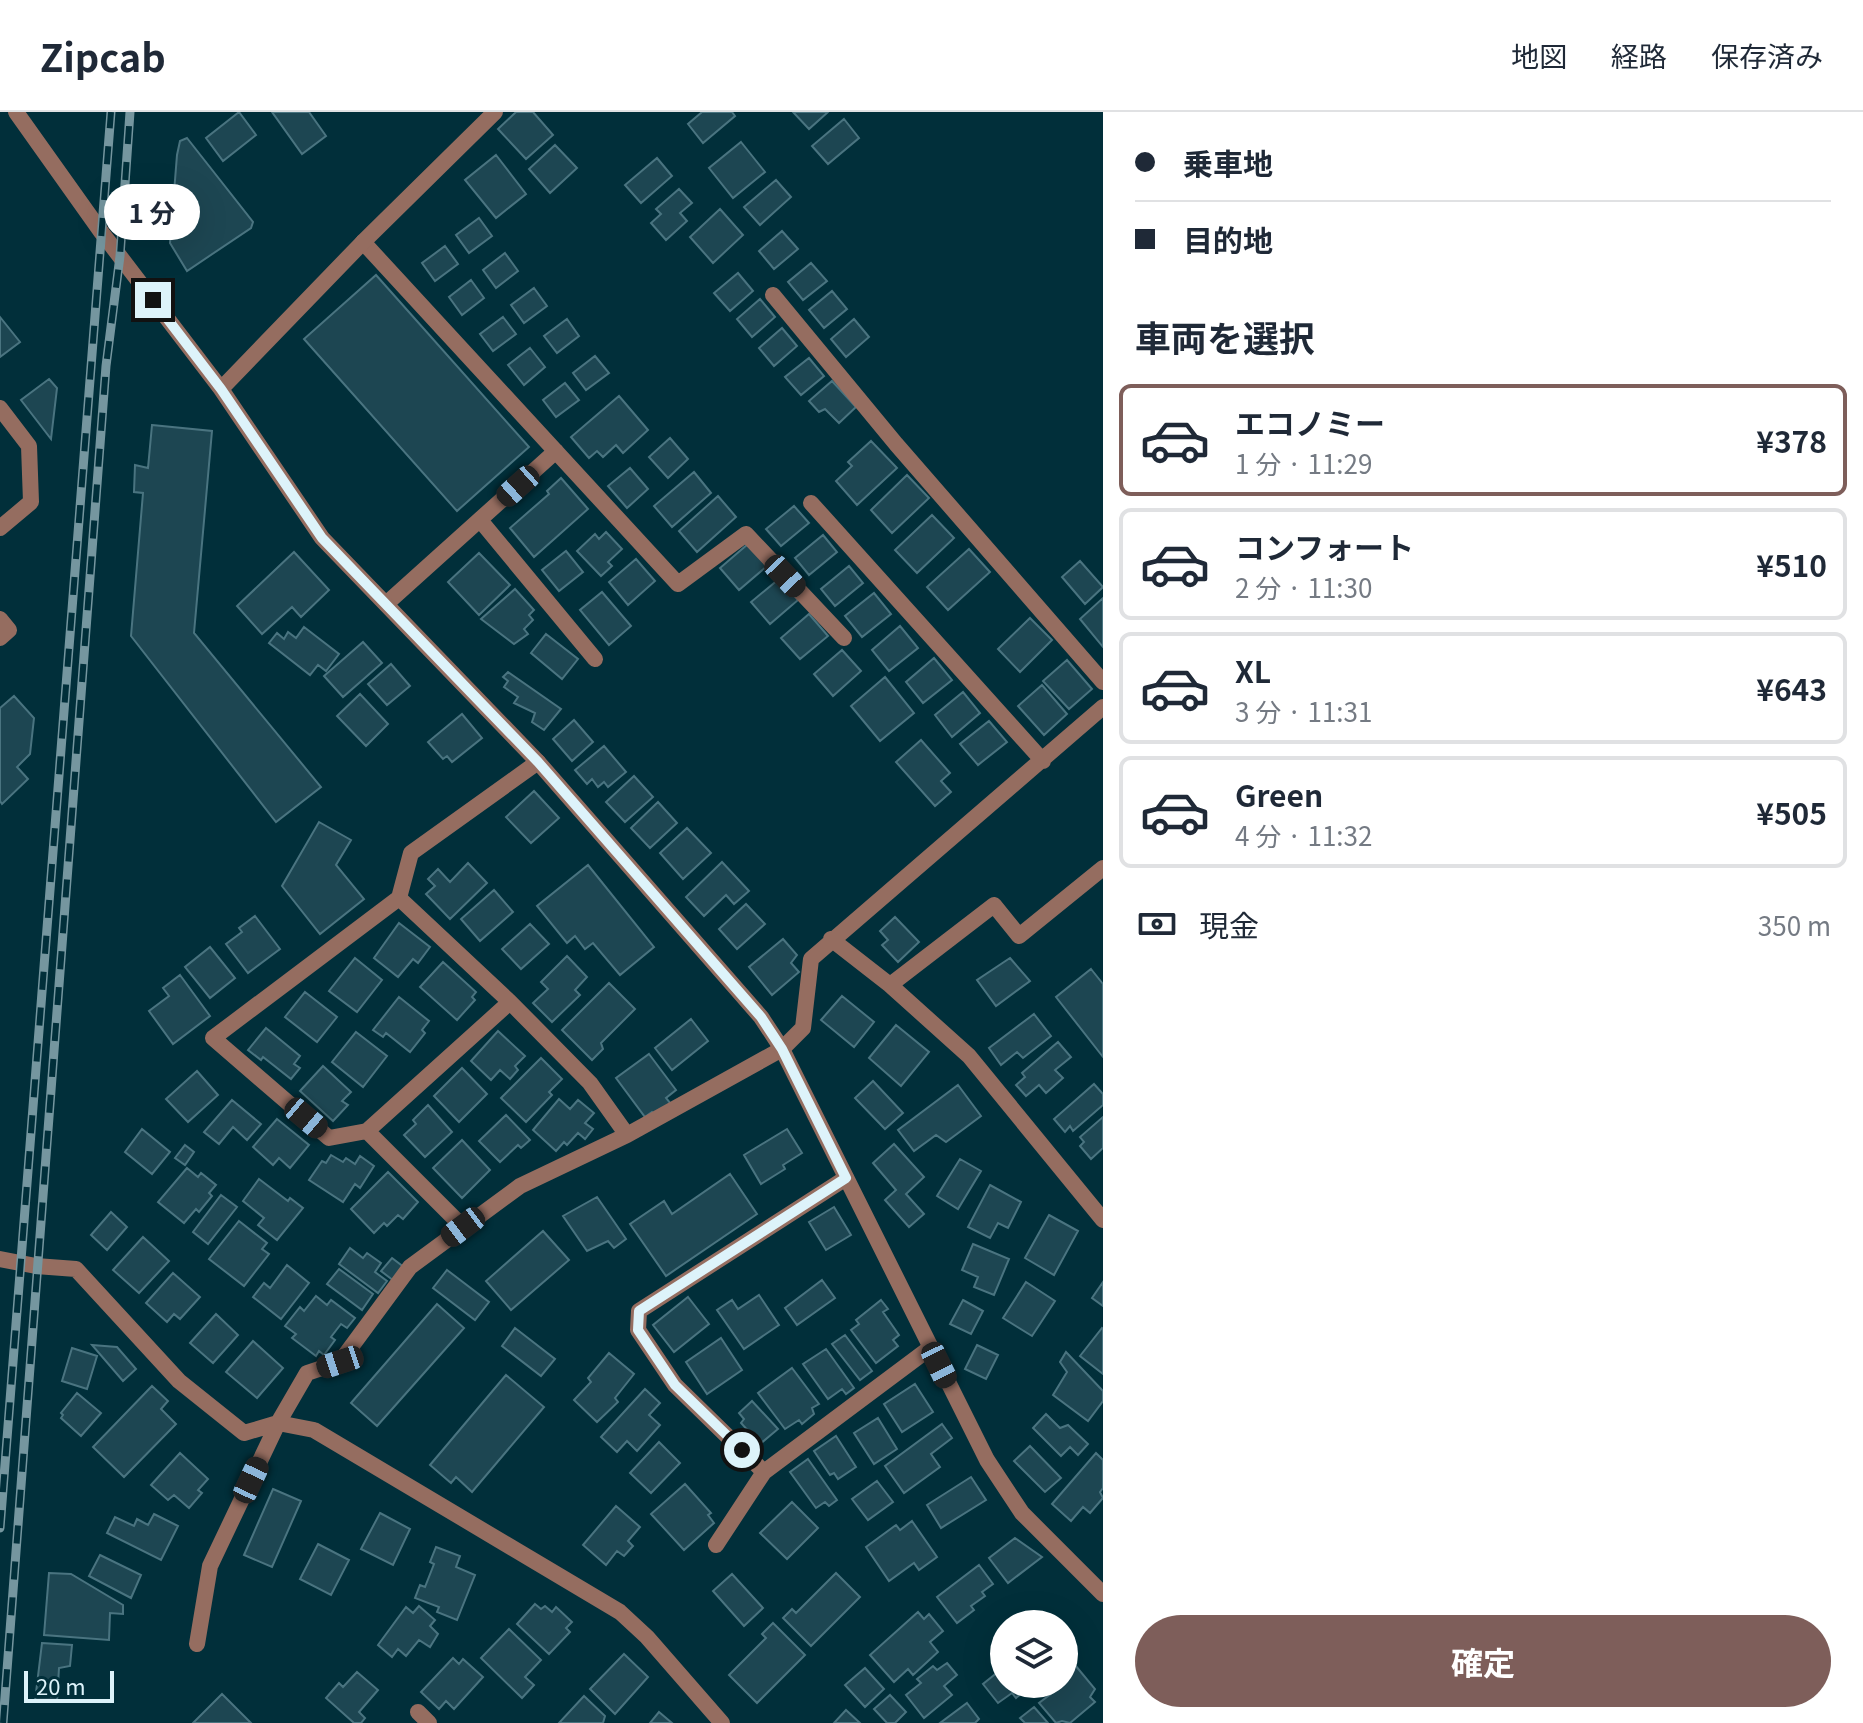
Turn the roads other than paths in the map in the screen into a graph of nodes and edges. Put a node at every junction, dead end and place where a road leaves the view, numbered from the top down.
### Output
1 (16, 112) edge
2 (495, 112) edge
3 (363, 242) junction
4 (773, 295) dead end
5 (221, 389) junction
6 (0, 408) edge
7 (556, 451) junction
8 (811, 503) dead end
9 (480, 520) junction
10 (0, 528) edge
11 (386, 604) junction
12 (0, 619) edge
13 (0, 638) edge
14 (844, 638) dead end
15 (595, 659) dead end
16 (1103, 682) edge
17 (1103, 707) edge
18 (1043, 761) junction
19 (538, 762) junction
20 (1103, 868) edge
21 (399, 898) junction
22 (831, 939) junction
23 (890, 985) junction
24 (510, 1002) junction
25 (782, 1049) junction
26 (367, 1131) junction
27 (627, 1135) junction
28 (846, 1178) junction
29 (1103, 1220) edge
30 (463, 1227) junction
31 (0, 1259) edge
32 (930, 1348) junction
33 (278, 1423) junction
34 (764, 1472) junction
35 (716, 1545) dead end
36 (1103, 1594) edge
37 (197, 1644) dead end
38 (722, 1723) edge

1 - 5 street
2 - 3 street
3 - 5 street
3 - 7 street
4 - 16 street
5 - 11 street
6 - 10 street
7 - 9 street
7 - 14 street
8 - 18 street
9 - 11 street
9 - 15 street
11 - 19 street
12 - 13 street
17 - 18 street
18 - 22 street
19 - 21 street
19 - 25 street
20 - 23 street
21 - 24 street
21 - 26 street
22 - 23 street
22 - 25 street
23 - 29 street
24 - 26 street
24 - 27 street
25 - 27 street
25 - 28 street
26 - 30 street
27 - 30 street
28 - 32 street
28 - 34 street
30 - 33 street
31 - 33 street
32 - 34 street
32 - 36 street
33 - 37 street
33 - 38 street
34 - 35 street

